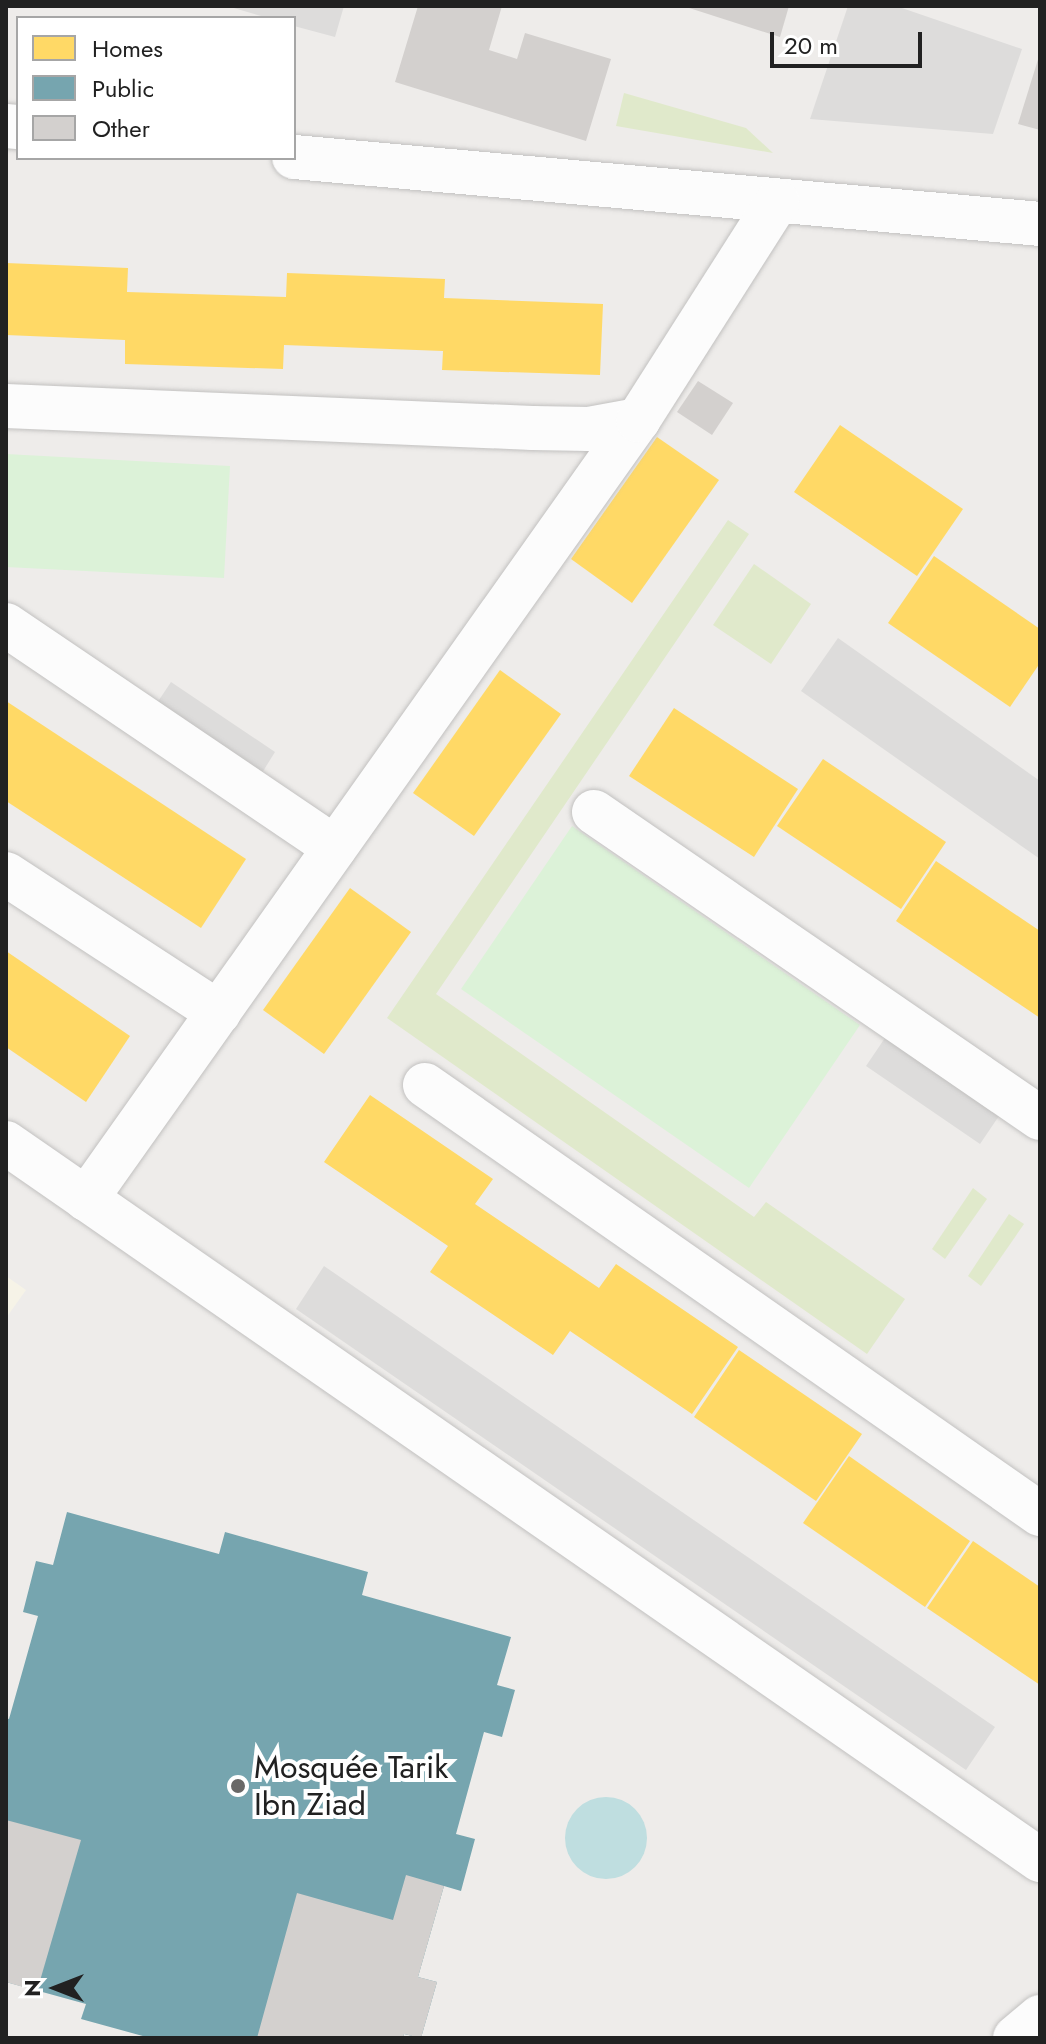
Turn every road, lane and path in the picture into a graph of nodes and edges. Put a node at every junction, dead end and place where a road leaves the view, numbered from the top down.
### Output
1 (296, 157) edge
2 (777, 202) junction
3 (1040, 224) edge
4 (6, 406) edge
5 (638, 420) junction
6 (6, 625) edge
7 (594, 812) dead end
8 (335, 848) junction
9 (6, 874) edge
10 (219, 1013) junction
11 (425, 1085) dead end
12 (1040, 1118) edge
13 (6, 1143) edge
14 (86, 1199) junction
15 (1040, 1514) edge
16 (1040, 1860) edge
17 (1040, 2017) edge
18 (1015, 2038) edge

1 - 2 street
2 - 3 street
2 - 5 street
4 - 5 street
5 - 8 street
6 - 8 street
7 - 12 street
8 - 10 street
9 - 10 street
10 - 14 street
11 - 15 street
13 - 14 street
14 - 16 street
17 - 18 street

